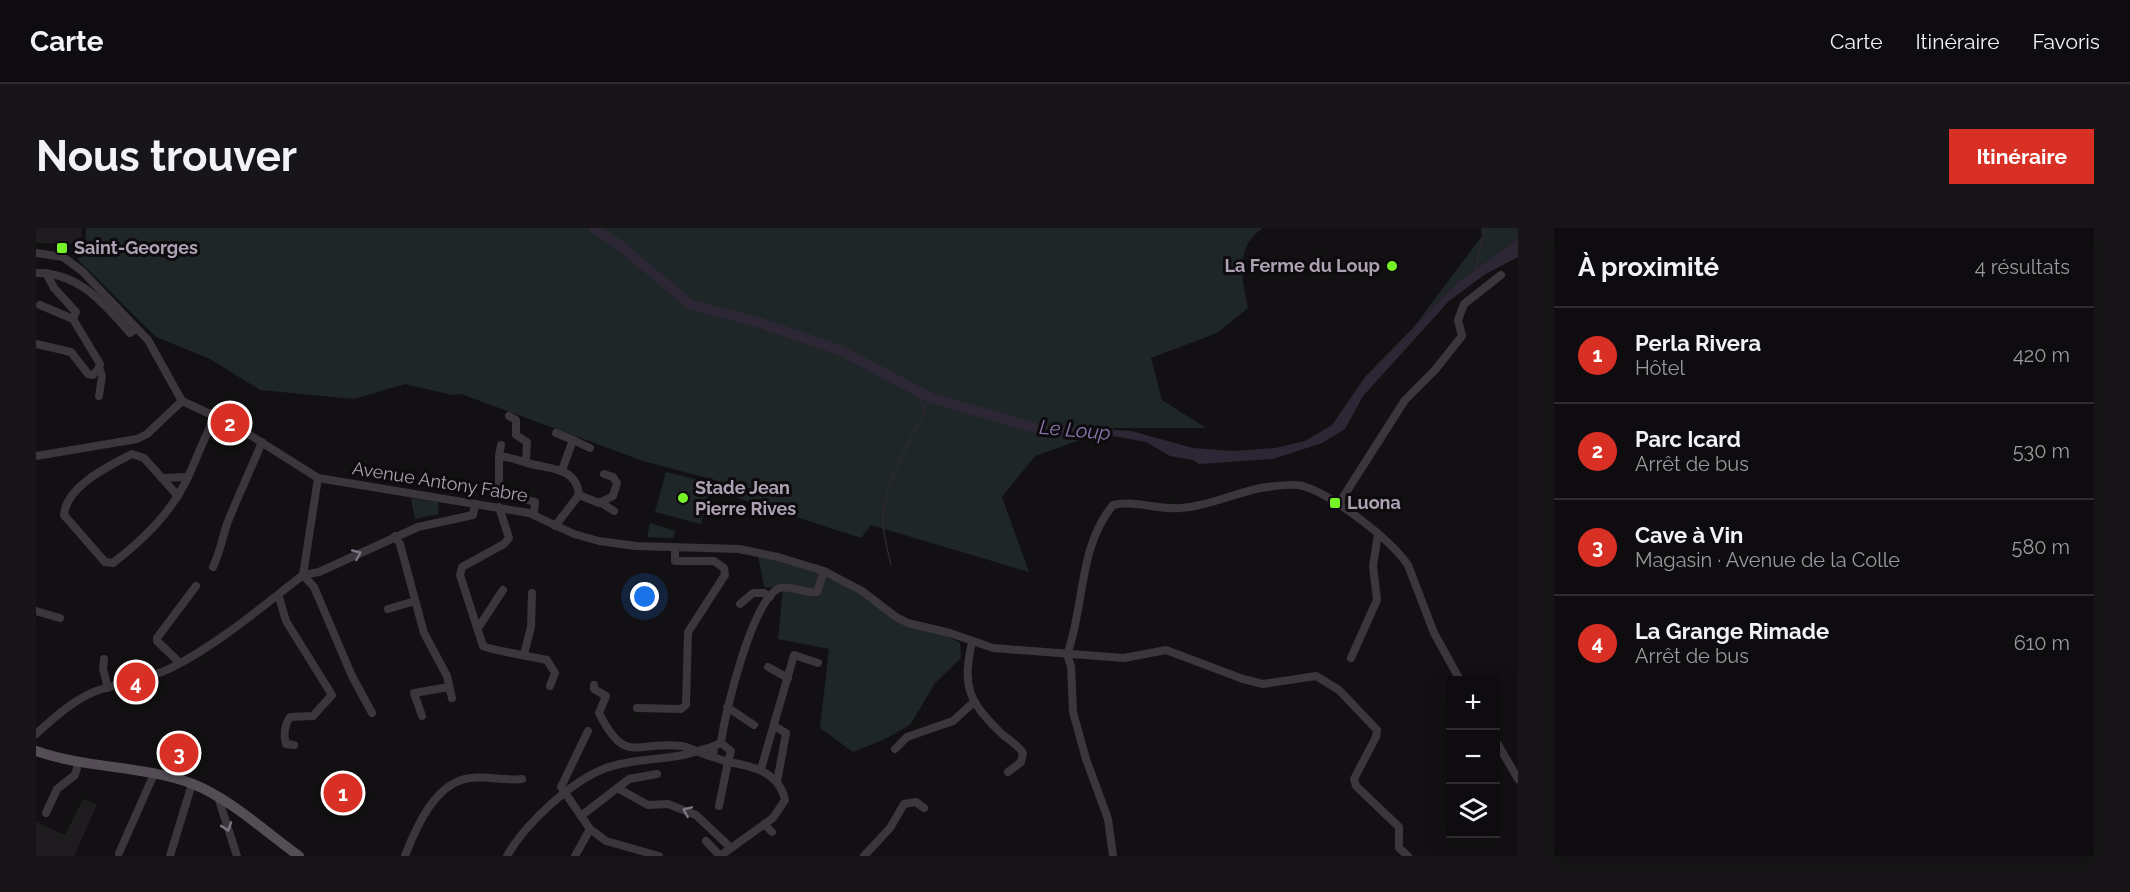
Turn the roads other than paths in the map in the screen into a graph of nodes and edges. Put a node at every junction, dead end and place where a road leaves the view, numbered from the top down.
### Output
1 (36, 253) edge
2 (36, 273) edge
3 (46, 273) junction
4 (1501, 275) dead end
5 (40, 305) dead end
6 (73, 319) junction
7 (136, 329) junction
8 (36, 344) edge
9 (99, 368) junction
10 (99, 396) dead end
11 (182, 401) junction
12 (217, 415) junction
13 (509, 416) dead end
14 (556, 433) dead end
15 (573, 441) junction
16 (262, 442) junction
17 (501, 445) dead end
18 (590, 448) dead end
19 (36, 456) edge
20 (499, 456) junction
21 (526, 462) junction
22 (562, 470) junction
23 (604, 474) dead end
24 (188, 477) junction
25 (162, 478) junction
26 (318, 478) junction
27 (579, 495) junction
28 (178, 496) junction
29 (600, 502) junction
30 (475, 504) junction
31 (1338, 505) junction
32 (499, 507) junction
33 (614, 511) dead end
34 (534, 514) junction
35 (555, 525) junction
36 (1378, 534) junction
37 (395, 536) junction
38 (675, 548) junction
39 (213, 567) dead end
40 (824, 571) junction
41 (303, 575) junction
42 (196, 586) dead end
43 (503, 590) dead end
44 (532, 592) dead end
45 (279, 597) junction
46 (770, 597) junction
47 (415, 601) junction
48 (740, 604) dead end
49 (388, 609) dead end
50 (36, 611) edge
51 (60, 618) dead end
52 (478, 628) junction
53 (972, 642) junction
54 (1069, 650) junction
55 (524, 654) junction
56 (1351, 658) dead end
57 (104, 659) dead end
58 (180, 663) junction
59 (818, 663) dead end
60 (768, 667) dead end
61 (1457, 676) edge
62 (788, 678) junction
63 (594, 685) dead end
64 (550, 686) dead end
65 (449, 687) junction
66 (108, 688) junction
67 (452, 698) dead end
68 (974, 702) junction
69 (727, 706) junction
70 (637, 708) dead end
71 (372, 713) dead end
72 (422, 716) dead end
73 (754, 725) dead end
74 (774, 726) junction
75 (588, 731) dead end
76 (36, 734) edge
77 (294, 745) dead end
78 (718, 745) junction
79 (1500, 748) edge
80 (895, 749) dead end
81 (36, 751) edge
82 (731, 751) junction
83 (692, 752) junction
84 (713, 757) junction
85 (728, 762) junction
86 (78, 764) junction
87 (751, 766) junction
88 (761, 769) junction
89 (1008, 772) dead end
90 (154, 774) junction
91 (657, 774) dead end
92 (522, 779) dead end
93 (1518, 779) edge
94 (777, 782) junction
95 (192, 784) junction
96 (619, 789) junction
97 (564, 794) junction
98 (218, 797) junction
99 (719, 806) dead end
100 (924, 808) dead end
101 (46, 813) dead end
102 (581, 816) junction
103 (764, 824) junction
104 (590, 829) junction
105 (772, 832) dead end
106 (706, 841) dead end
107 (731, 848) junction
108 (119, 853) dead end
109 (170, 856) edge
110 (237, 856) edge
111 (299, 856) edge
112 (405, 856) edge
113 (507, 856) edge
114 (574, 856) edge
115 (658, 856) edge
116 (864, 856) edge
117 (1113, 856) edge
118 (1408, 856) edge

1 - 7 street
2 - 3 street
3 - 6 street
3 - 7 street
4 - 31 street
5 - 6 street
6 - 9 street
7 - 11 street
8 - 9 street
9 - 10 street
11 - 12 street
11 - 19 street
12 - 16 street
12 - 24 street
13 - 21 street
14 - 15 street
15 - 18 street
15 - 22 street
16 - 26 street
16 - 39 street
17 - 20 street
20 - 21 street
20 - 34 street
21 - 22 street
22 - 27 street
23 - 29 street
24 - 25 street
24 - 28 street
25 - 28 street
25 - 28 street
26 - 30 street, Avenue Antony Fabre
26 - 41 street
27 - 29 street
27 - 35 street
29 - 33 street
30 - 32 street, Avenue Antony Fabre
30 - 37 street
31 - 36 street
31 - 54 street
32 - 34 street, Avenue Antony Fabre
32 - 52 street
34 - 35 street, Avenue Antony Fabre
35 - 38 street, Avenue Antony Fabre
36 - 56 street
36 - 61 street
41 -> 37 street
37 - 47 street
38 - 40 street, Avenue Antony Fabre
38 - 70 street
40 - 46 street
40 - 53 street, Avenue Antony Fabre
41 - 45 street
41 - 71 street
42 - 58 street
43 - 52 street
44 - 55 street
45 - 58 street
45 - 77 street
46 - 48 street
46 - 69 street
47 - 49 street
47 - 65 street
50 - 51 street
52 - 55 street
53 - 54 street, Avenue Antony Fabre
53 - 68 street
54 - 117 street
54 - 118 street, Avenue Antony Fabre
55 - 64 street
57 - 66 street
58 - 66 street
59 - 62 street
60 - 62 street
62 - 74 street
63 - 83 street
65 - 67 street
65 - 72 street
66 - 76 street
68 - 80 street
68 - 89 street
69 - 73 street
69 - 78 street
74 - 88 street
74 - 94 street
75 - 97 street
78 - 82 street
78 - 83 street
78 - 84 street
79 - 93 street
81 - 86 main road
82 - 85 street
82 - 87 street
83 - 84 street
83 - 97 street
84 - 85 street
85 - 87 street
85 - 99 street
86 - 90 main road
86 - 101 street
87 - 88 street
88 - 94 street
90 - 95 main road
90 - 108 street
91 - 96 street
92 - 112 street
94 - 103 street
95 - 98 main road
95 - 109 street
96 - 102 street
107 -> 96 street
97 - 102 street
97 - 113 street
98 -> 110 street
98 - 111 main road
100 - 116 street
102 - 104 street
103 - 105 street
103 - 107 street
104 - 114 street
104 - 115 street
106 - 107 street

